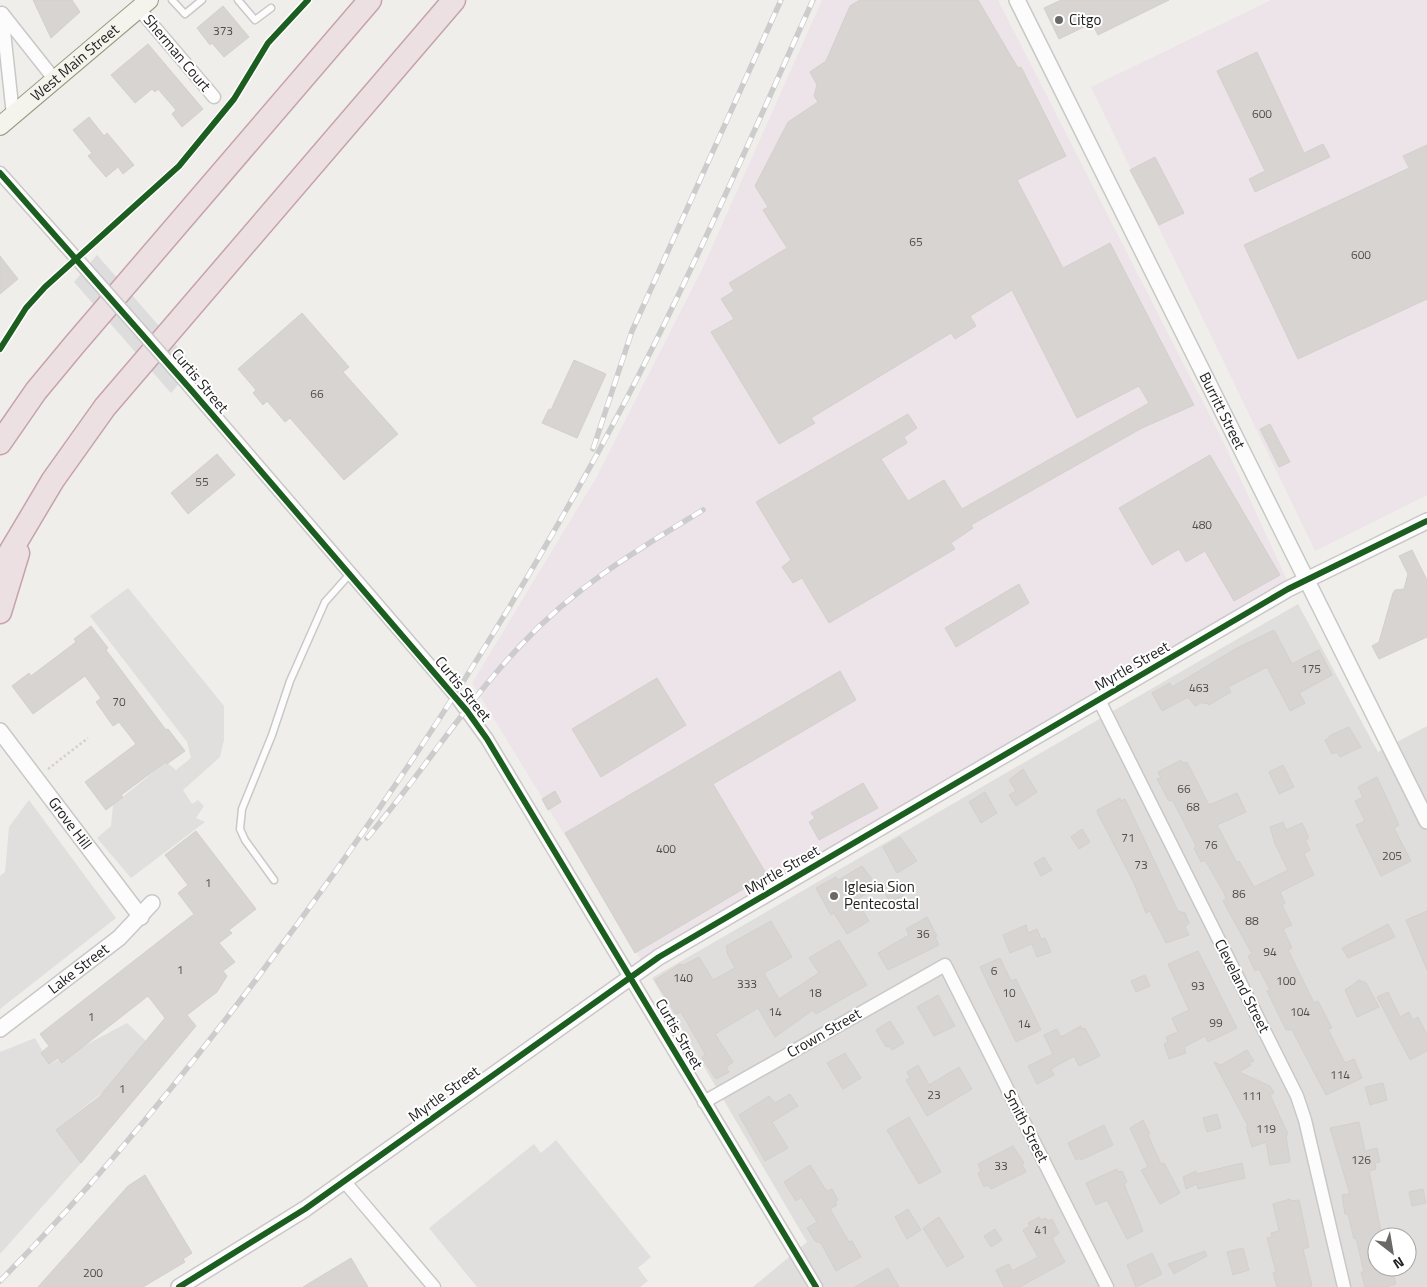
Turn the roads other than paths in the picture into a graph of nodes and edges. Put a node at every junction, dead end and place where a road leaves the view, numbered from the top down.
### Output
1 (172, 0) edge
2 (202, 0) edge
3 (238, 0) edge
4 (370, 0) edge
5 (454, 0) edge
6 (1017, 0) edge
7 (144, 4) edge
8 (271, 8) dead end
9 (1, 10) edge
10 (55, 80) junction
11 (214, 98) dead end
12 (6, 121) edge
13 (0, 173) edge
14 (0, 443) edge
15 (29, 518) junction
16 (1427, 520) edge
17 (0, 570) edge
18 (349, 575) junction
19 (1307, 579) junction
20 (0, 612) edge
21 (1099, 700) junction
22 (0, 731) edge
23 (1427, 821) edge
24 (274, 880) dead end
25 (152, 902) dead end
26 (141, 917) junction
27 (945, 965) joint
28 (630, 976) junction
29 (0, 1029) edge
30 (704, 1102) junction
31 (344, 1181) junction
32 (178, 1287) edge
33 (434, 1287) edge
34 (816, 1287) edge
35 (1107, 1287) edge
36 (1344, 1287) edge

1 - 2 lane
3 - 8 lane
4 - 14 highway
5 - 15 highway
6 - 19 street, Burritt Street
7 - 10 main road, West Main Street
7 - 11 street, Sherman Court
9 - 10 street
9 - 12 street
10 - 12 main road, West Main Street
13 - 18 street, Curtis Street, bridge
15 - 17 highway
15 - 20 highway
16 - 19 street, Myrtle Street
18 - 24 lane
18 - 28 street, Curtis Street
19 - 21 street, Myrtle Street
19 - 23 street, Burritt Street
21 - 28 street, Myrtle Street
21 - 36 street, Cleveland Street
22 - 26 street, Grove Hill
25 - 26 street, Lake Street
26 - 29 street, Lake Street
27 - 30 street, Crown Street
27 - 35 street, Smith Street
28 - 30 street, Curtis Street
28 - 31 street, Myrtle Street
30 - 34 street, Curtis Street
31 - 32 street, Myrtle Street
31 - 33 street

